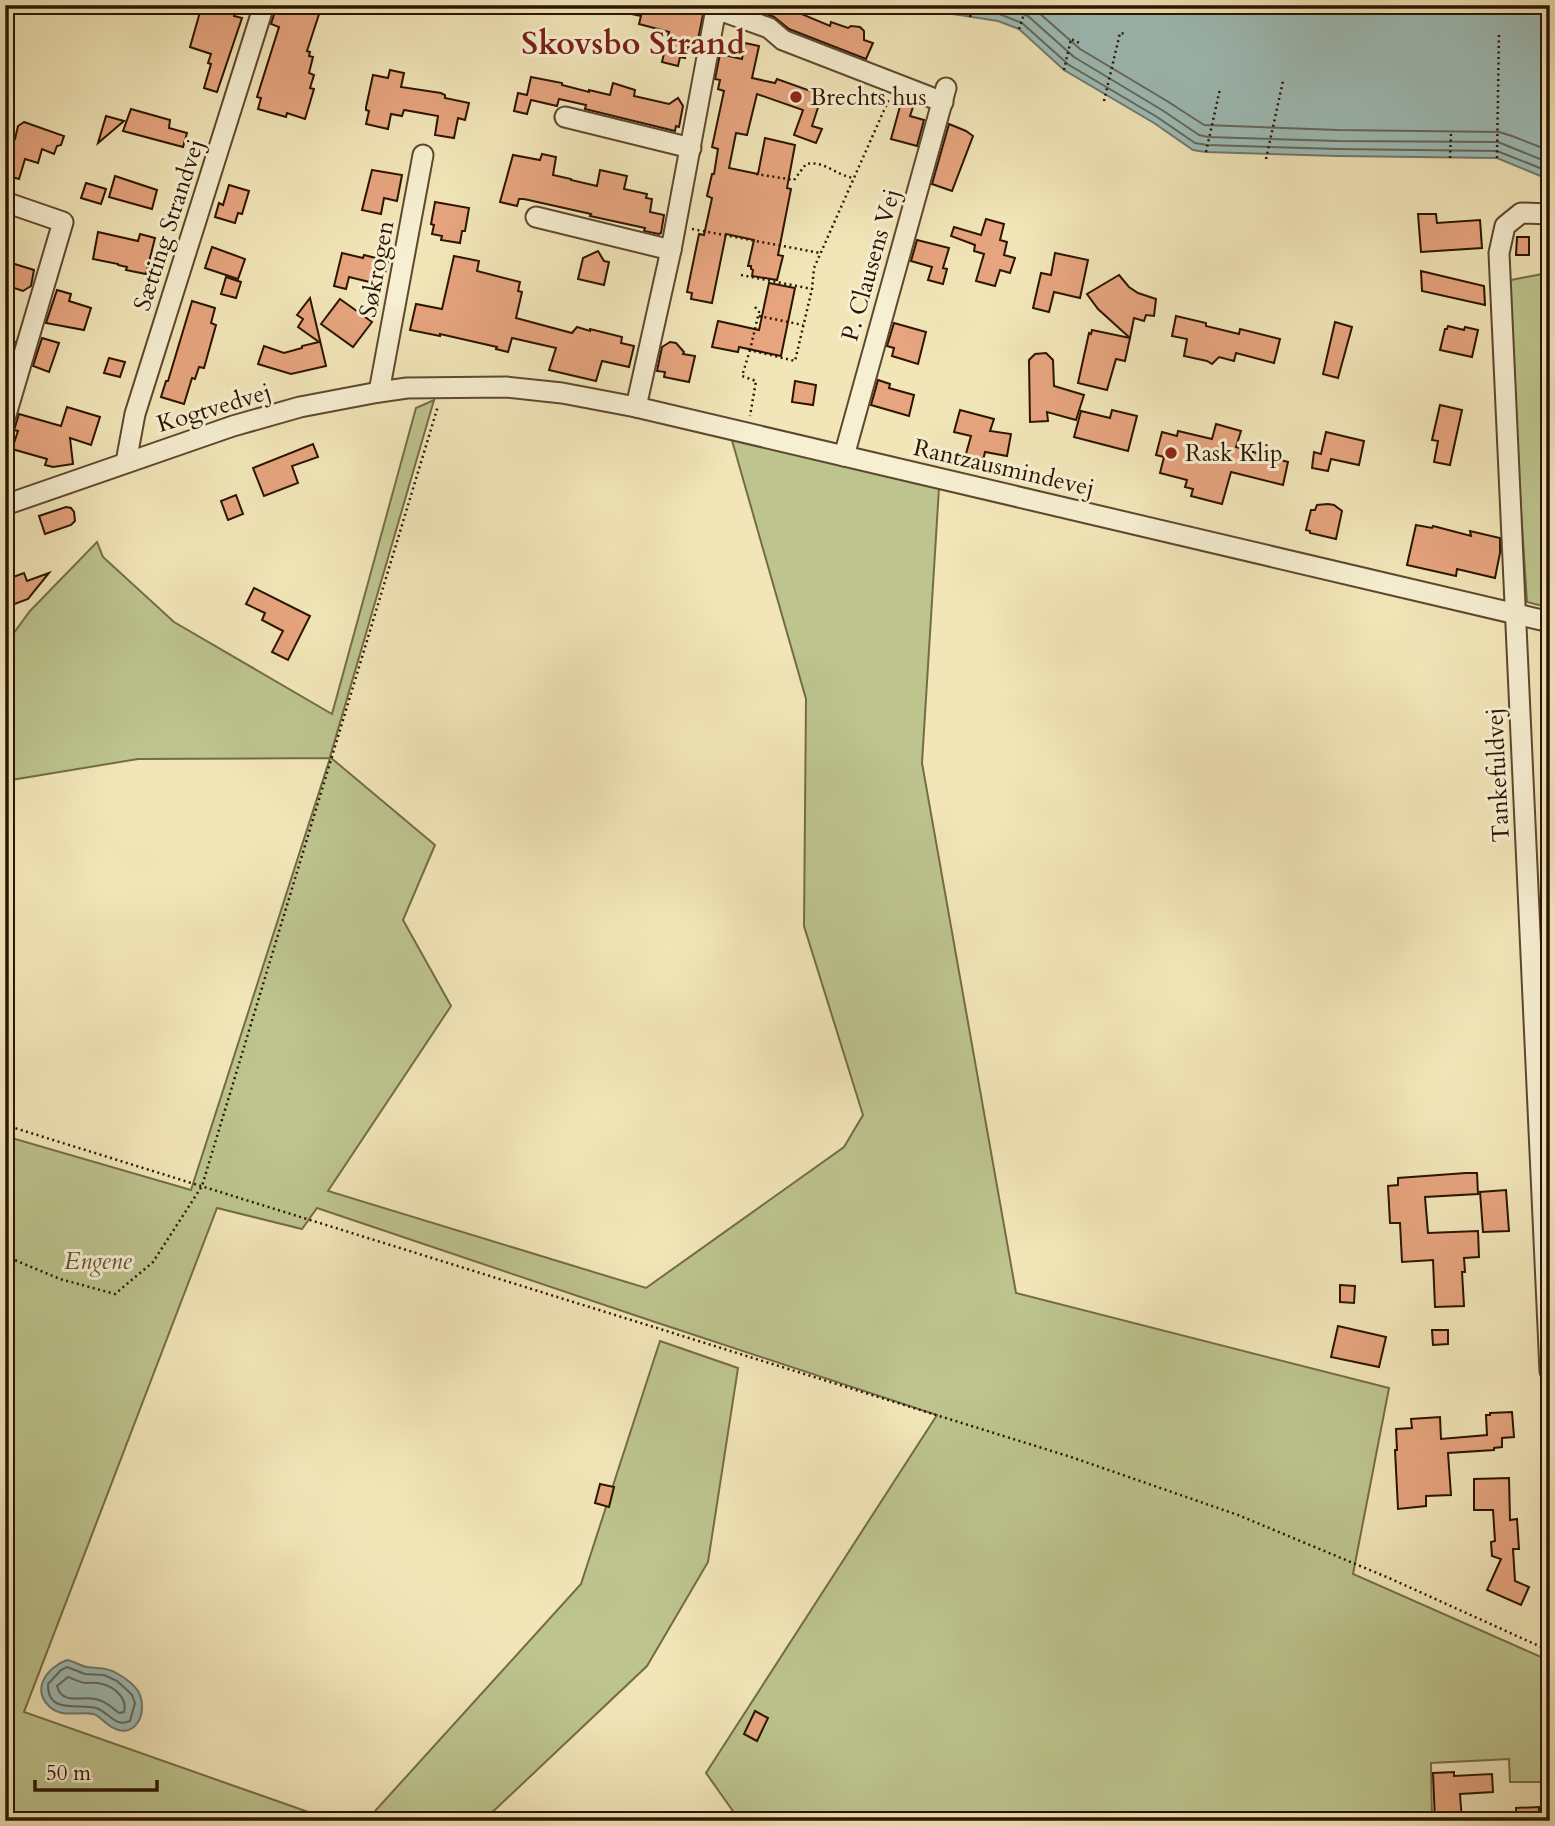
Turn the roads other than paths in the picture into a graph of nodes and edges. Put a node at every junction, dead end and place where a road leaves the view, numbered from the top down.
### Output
1 (264, 5) edge
2 (565, 117) dead end
3 (691, 148) junction
4 (423, 155) dead end
5 (5, 202) edge
6 (1550, 214) edge
7 (536, 217) dead end
8 (670, 250) junction
9 (444, 388) joint
10 (379, 392) junction
11 (636, 407) junction
12 (5, 418) edge
13 (844, 456) junction
14 (126, 462) junction
15 (5, 505) edge
16 (1516, 614) junction
17 (1550, 622) edge
18 (1550, 1371) edge

1 - 14 street, Sætting Strandvej
2 - 3 street
3 - 8 street
3 - 13 street, P. Clausens Vej
4 - 10 street, Søkrogen
5 - 12 street
6 - 16 street, Tankefuldvej
7 - 8 street
8 - 11 street
9 - 10 street, Kogtvedvej
9 - 11 street, Rantzausmindevej
10 - 14 street, Kogtvedvej
11 - 13 street, Rantzausmindevej
13 - 16 street, Rantzausmindevej
14 - 15 street, Kogtvedvej
16 - 17 street, Rantzausmindevej
16 - 18 street, Tankefuldvej

